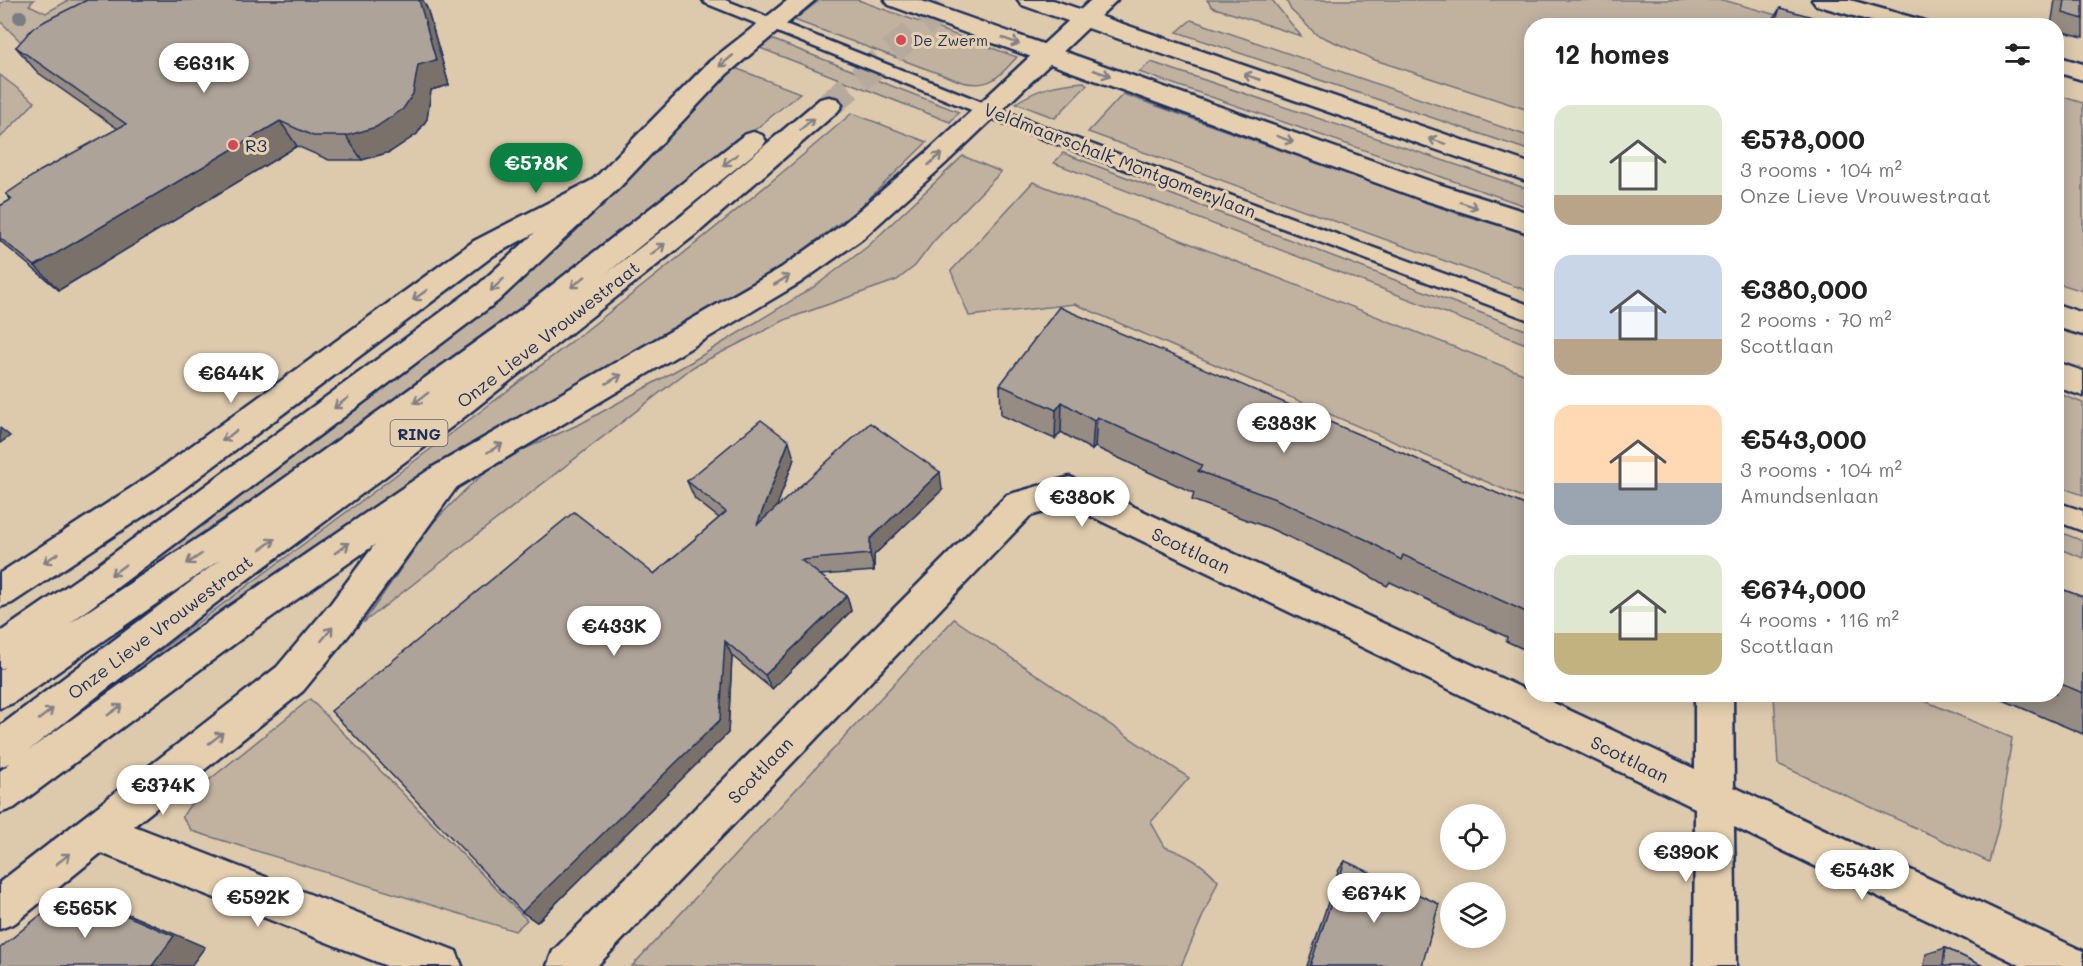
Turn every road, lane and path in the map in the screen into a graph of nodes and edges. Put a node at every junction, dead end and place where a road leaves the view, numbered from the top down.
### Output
1 (711, 0) edge
2 (803, 0) edge
3 (897, 0) edge
4 (1030, 0) edge
5 (1105, 0) edge
6 (1824, 0) edge
7 (1888, 18) edge
8 (1086, 19) junction
9 (771, 24) junction
10 (1046, 54) junction
11 (2064, 66) edge
12 (2083, 72) edge
13 (987, 110) junction
14 (1524, 171) edge
15 (610, 180) junction
16 (1524, 221) edge
17 (1524, 311) edge
18 (2064, 318) edge
19 (2083, 324) edge
20 (2064, 377) edge
21 (2083, 384) edge
22 (445, 477) junction
23 (2064, 514) edge
24 (2083, 521) edge
25 (0, 592) edge
26 (0, 651) edge
27 (0, 691) edge
28 (1714, 702) edge
29 (0, 749) edge
30 (0, 795) edge
31 (1715, 800) junction
32 (97, 832) junction
33 (0, 908) edge
34 (441, 966) edge
35 (568, 966) edge
36 (1715, 966) edge
37 (2068, 966) edge

1 - 9 lane, Veldmaarschalk Montgomerylaan
2 - 9 main road
3 -> 10 main road
4 - 8 main road
5 - 8 main road
6 - 7 main road
8 - 10 main road
14 -> 8 main road
9 - 13 lane, Veldmaarschalk Montgomerylaan
9 -> 15 main road
10 - 13 main road
10 -> 16 main road
11 - 12 main road
13 - 17 lane, Veldmaarschalk Montgomerylaan
22 -> 13 main road
15 -> 25 main road
15 -> 26 main road
18 - 19 main road
20 - 21 main road
30 -> 22 main road
32 -> 22 main road
23 - 24 lane
29 -> 27 main road, Onze Lieve Vrouwestraat / RING
28 - 31 main road
31 - 35 main road, Scottlaan
31 - 36 main road
31 - 37 main road, Scottlaan
33 -> 32 main road
32 - 34 main road

